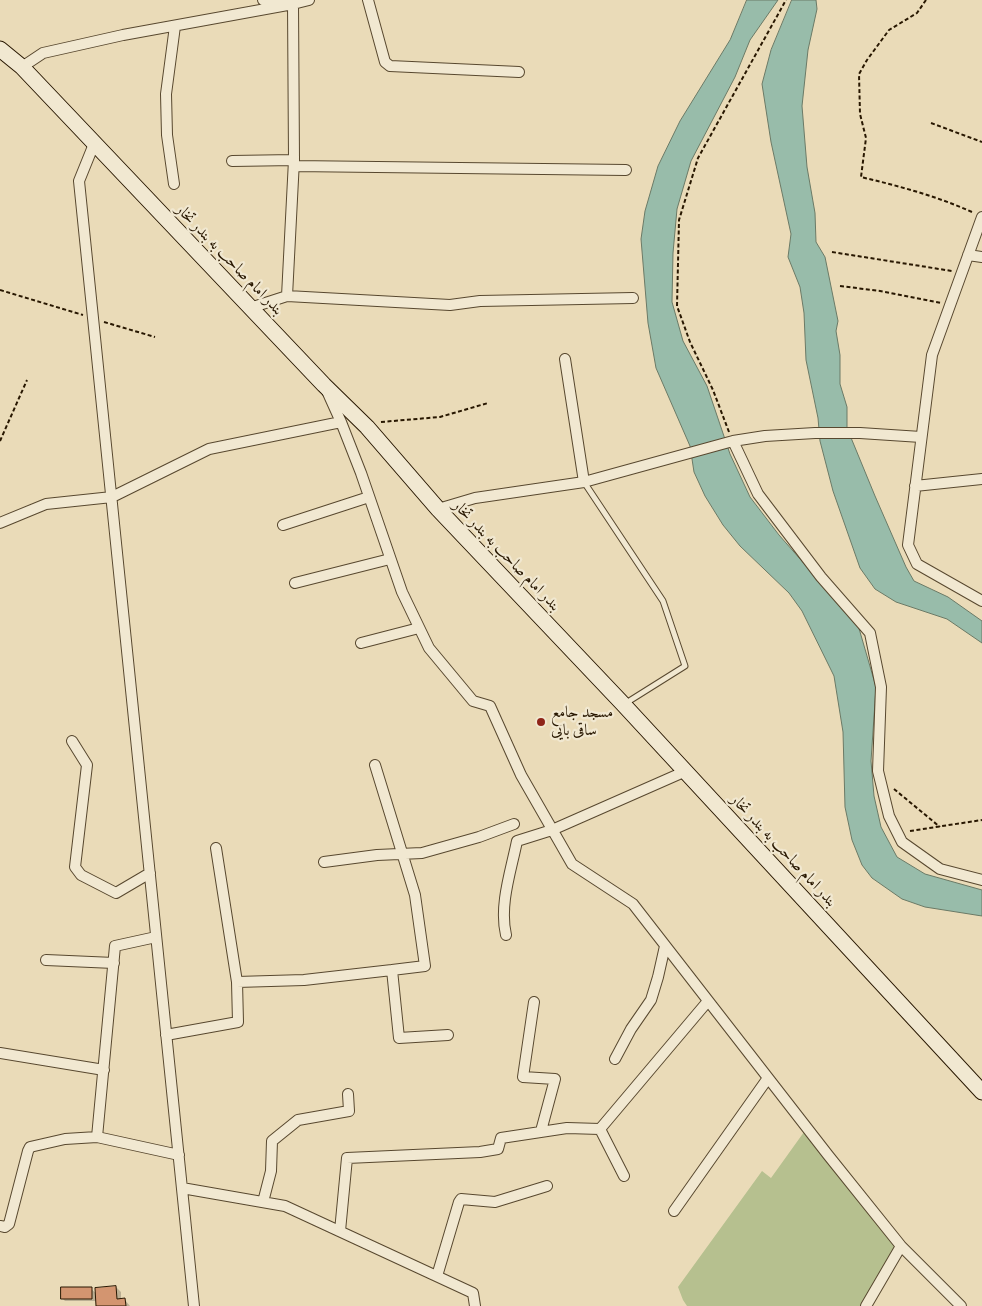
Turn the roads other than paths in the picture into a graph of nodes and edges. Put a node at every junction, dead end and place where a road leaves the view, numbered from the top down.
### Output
1 (263, 0) edge
2 (309, 0) edge
3 (368, 0) edge
4 (293, 4) junction
5 (175, 26) junction
6 (2, 56) edge
7 (22, 67) junction
8 (518, 72) dead end
9 (94, 144) junction
10 (232, 161) dead end
11 (294, 163) junction
12 (626, 170) dead end
13 (174, 184) dead end
14 (978, 215) edge
15 (968, 254) junction
16 (982, 257) edge
17 (287, 296) junction
18 (632, 298) dead end
19 (250, 308) junction
20 (565, 359) dead end
21 (324, 385) junction
22 (341, 422) junction
23 (922, 438) junction
24 (733, 441) junction
25 (982, 479) edge
26 (584, 482) junction
27 (915, 486) junction
28 (112, 497) junction
29 (369, 497) junction
30 (438, 509) junction
31 (0, 523) edge
32 (283, 525) dead end
33 (390, 559) junction
34 (295, 583) dead end
35 (982, 601) edge
36 (419, 628) junction
37 (361, 644) dead end
38 (623, 704) junction
39 (72, 741) dead end
40 (375, 765) dead end
41 (686, 772) junction
42 (514, 824) dead end
43 (552, 830) junction
44 (216, 848) dead end
45 (402, 855) junction
46 (324, 862) dead end
47 (150, 873) junction
48 (982, 880) edge
49 (506, 935) dead end
50 (156, 937) junction
51 (665, 946) junction
52 (46, 960) dead end
53 (114, 964) junction
54 (392, 970) junction
55 (236, 982) junction
56 (534, 1002) dead end
57 (708, 1002) junction
58 (166, 1035) junction
59 (448, 1035) dead end
60 (0, 1054) edge
61 (615, 1059) dead end
62 (104, 1070) junction
63 (768, 1078) junction
64 (982, 1092) edge
65 (348, 1094) dead end
66 (600, 1128) junction
67 (541, 1131) junction
68 (97, 1137) junction
69 (179, 1155) junction
70 (624, 1176) dead end
71 (547, 1186) dead end
72 (182, 1188) junction
73 (263, 1202) junction
74 (674, 1210) dead end
75 (0, 1226) edge
76 (340, 1231) junction
77 (901, 1246) junction
78 (437, 1276) junction
79 (194, 1306) edge
80 (475, 1306) edge
81 (866, 1306) edge
82 (961, 1306) edge

1 - 4 street
2 - 4 street
3 - 8 street
4 - 5 street
4 - 11 street
5 - 7 street
5 - 13 street
6 - 7 main road, بندر امام صاحب به بندر تخار
7 - 9 main road, بندر امام صاحب به بندر تخار
9 - 19 main road, بندر امام صاحب به بندر تخار
9 - 28 street
10 - 11 street
11 - 12 street
11 - 17 street
14 - 15 street
15 - 16 street
15 - 23 street
17 - 18 street
17 - 19 street
19 - 21 main road, بندر امام صاحب به بندر تخار
20 - 26 street
21 - 22 street
21 - 30 main road, بندر امام صاحب به بندر تخار
22 - 28 street
22 - 29 street
23 - 24 street
23 - 27 street
24 - 26 street
24 - 48 street
25 - 27 street
26 - 30 street
26 - 38 lane
27 - 35 street
28 - 31 street
28 - 47 street
29 - 32 street
29 - 33 street
30 - 38 main road, بندر امام صاحب به بندر تخار
33 - 34 street
33 - 36 street
36 - 37 street
36 - 43 street
38 - 41 main road, بندر امام صاحب به بندر تخار
39 - 47 street
40 - 45 street
41 - 43 street
41 - 64 main road, بندر امام صاحب به بندر تخار
42 - 45 street
43 - 49 street
43 - 51 street
44 - 55 street
45 - 46 street
45 - 54 street
47 - 50 street
50 - 53 street
50 - 58 street
51 - 57 street
51 - 61 street
52 - 53 street
53 - 62 street
54 - 55 street
54 - 59 street
55 - 58 street
56 - 67 street
57 - 63 street
57 - 66 street
58 - 69 street
60 - 62 street
62 - 68 street
63 - 74 street
63 - 77 street
65 - 73 street
66 - 67 street
66 - 70 street
67 - 76 street
68 - 69 street
68 - 75 street
69 - 72 street
71 - 78 street
72 - 73 street
72 - 79 street
73 - 76 street
76 - 78 street
77 - 81 street
77 - 82 street
78 - 80 street

